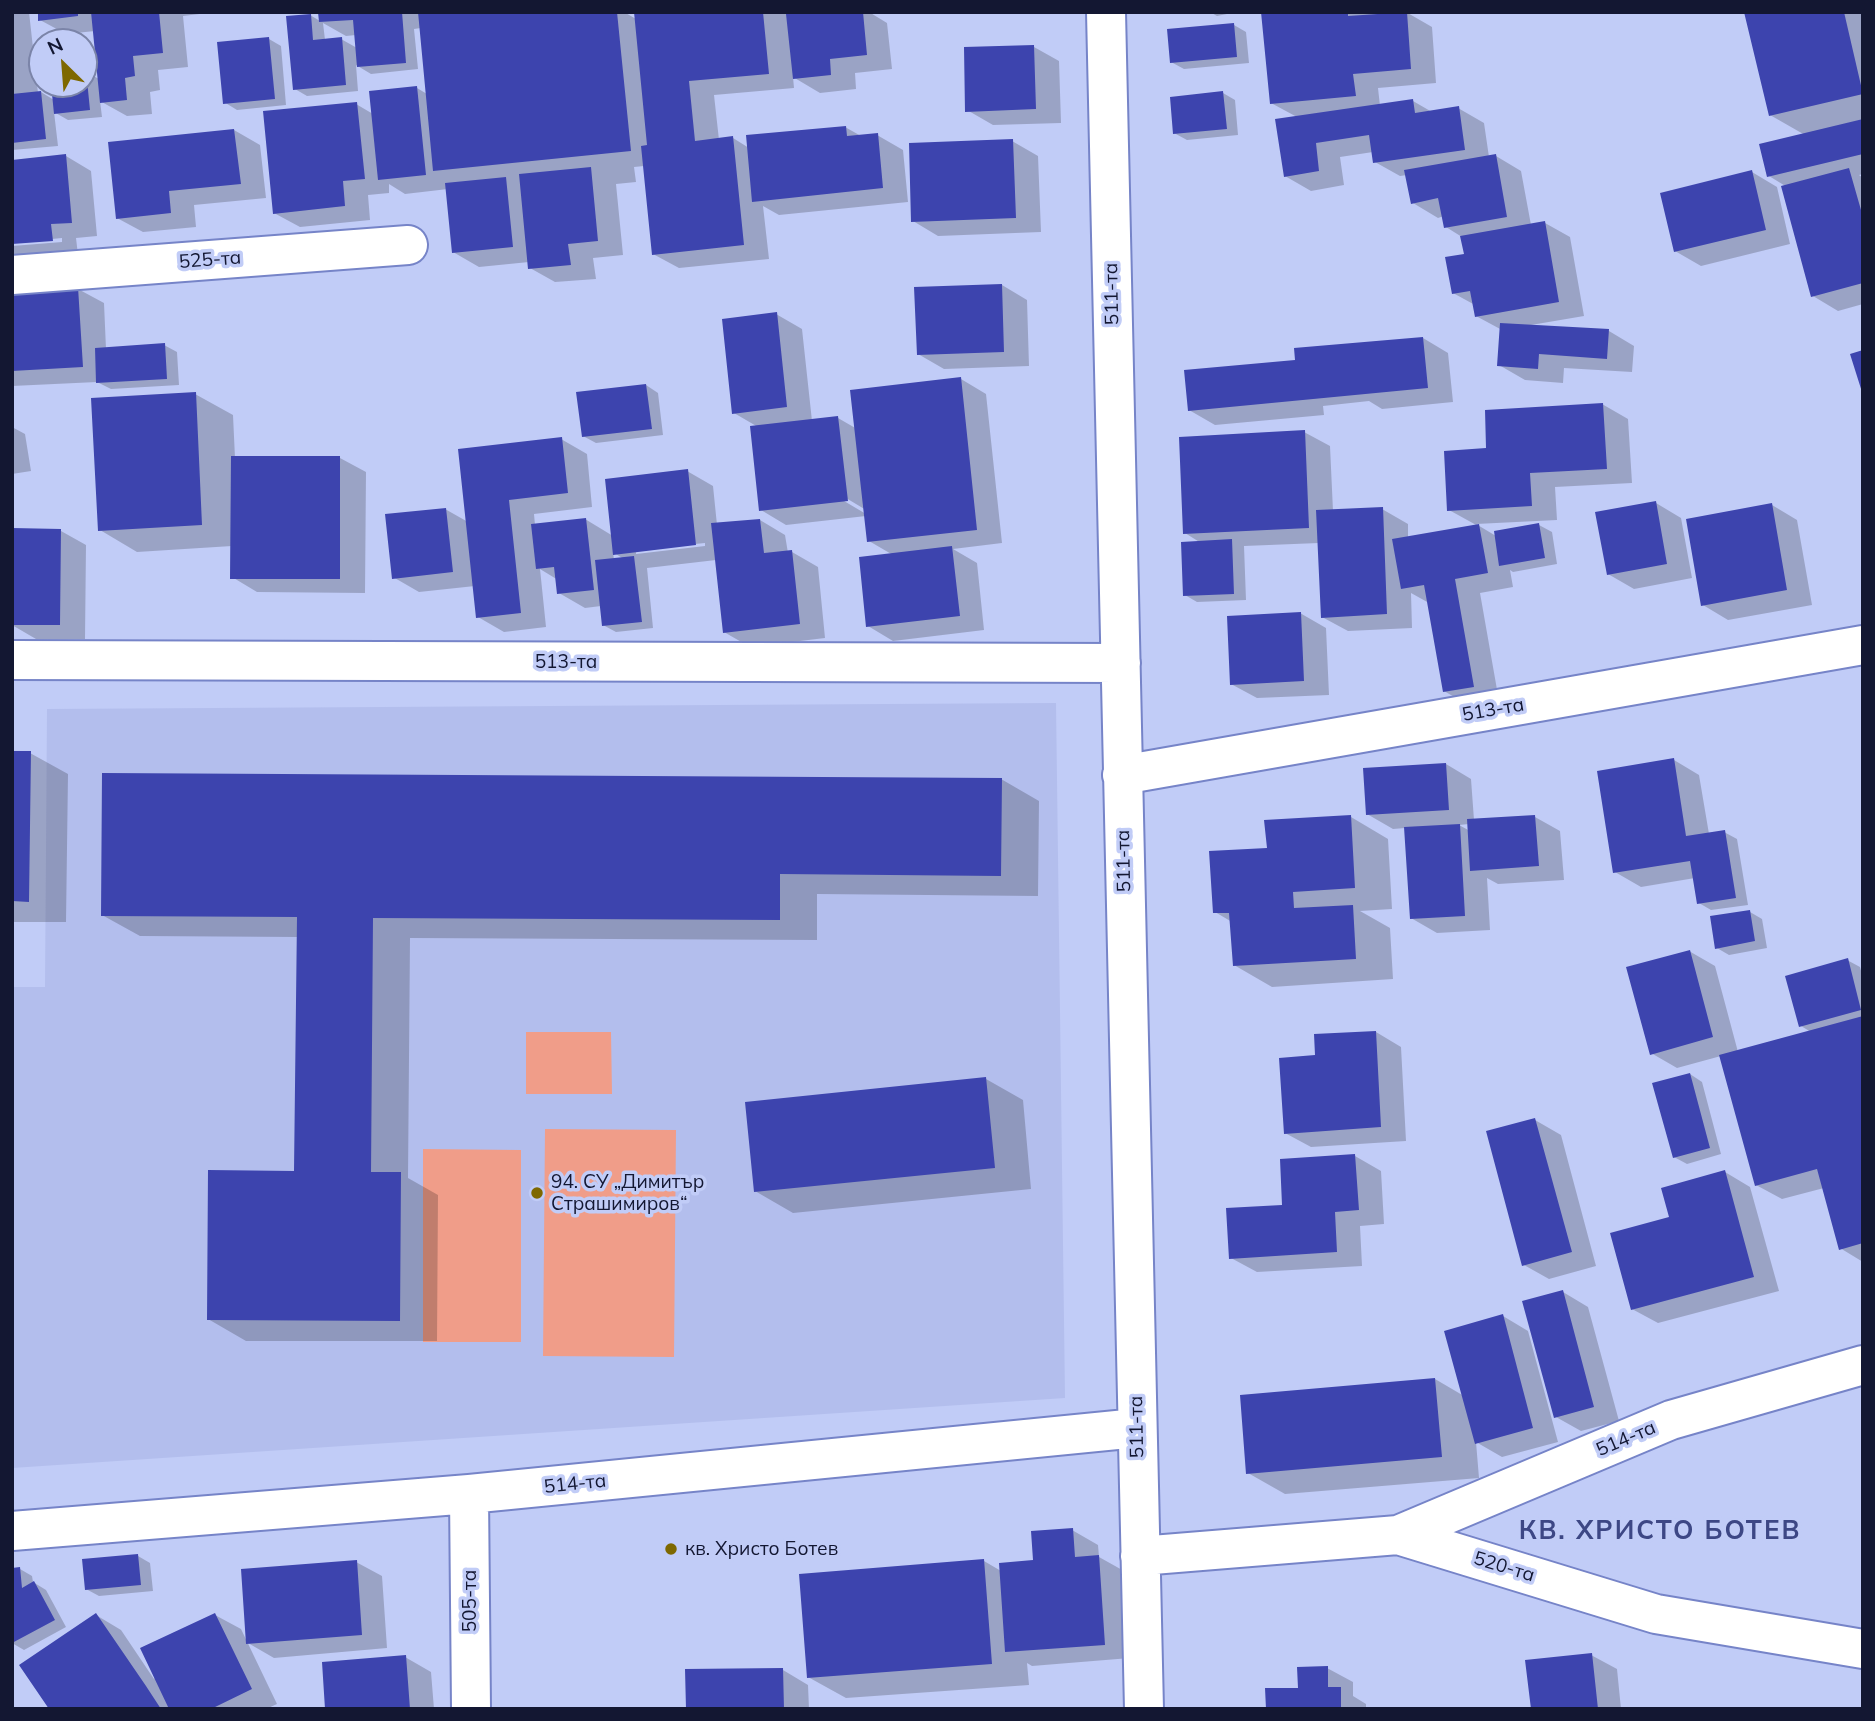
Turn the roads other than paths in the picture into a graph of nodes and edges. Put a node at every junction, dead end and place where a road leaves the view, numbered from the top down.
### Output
1 (1106, 12) edge
2 (408, 245) dead end
3 (12, 275) edge
4 (1863, 645) edge
5 (12, 660) edge
6 (1121, 663) junction
7 (1122, 775) junction
8 (1863, 1365) edge
9 (1137, 1428) junction
10 (469, 1494) junction
11 (12, 1531) edge
12 (1398, 1535) junction
13 (1140, 1556) junction
14 (1863, 1649) edge
15 (471, 1709) edge
16 (1144, 1709) edge

1 - 6 street, 511-та
2 - 3 street, 525-та
4 - 7 street, 513-та
5 - 6 street, 513-та
6 - 7 street, 511-та
7 - 9 street, 511-та
8 - 12 street, 514-та
9 - 10 street, 514-та
9 - 13 street, 511-та
10 - 11 street, 514-та
10 - 15 street, 505-та
12 - 13 street, 520-та
12 - 14 street, 520-та
13 - 16 street, 511-та

